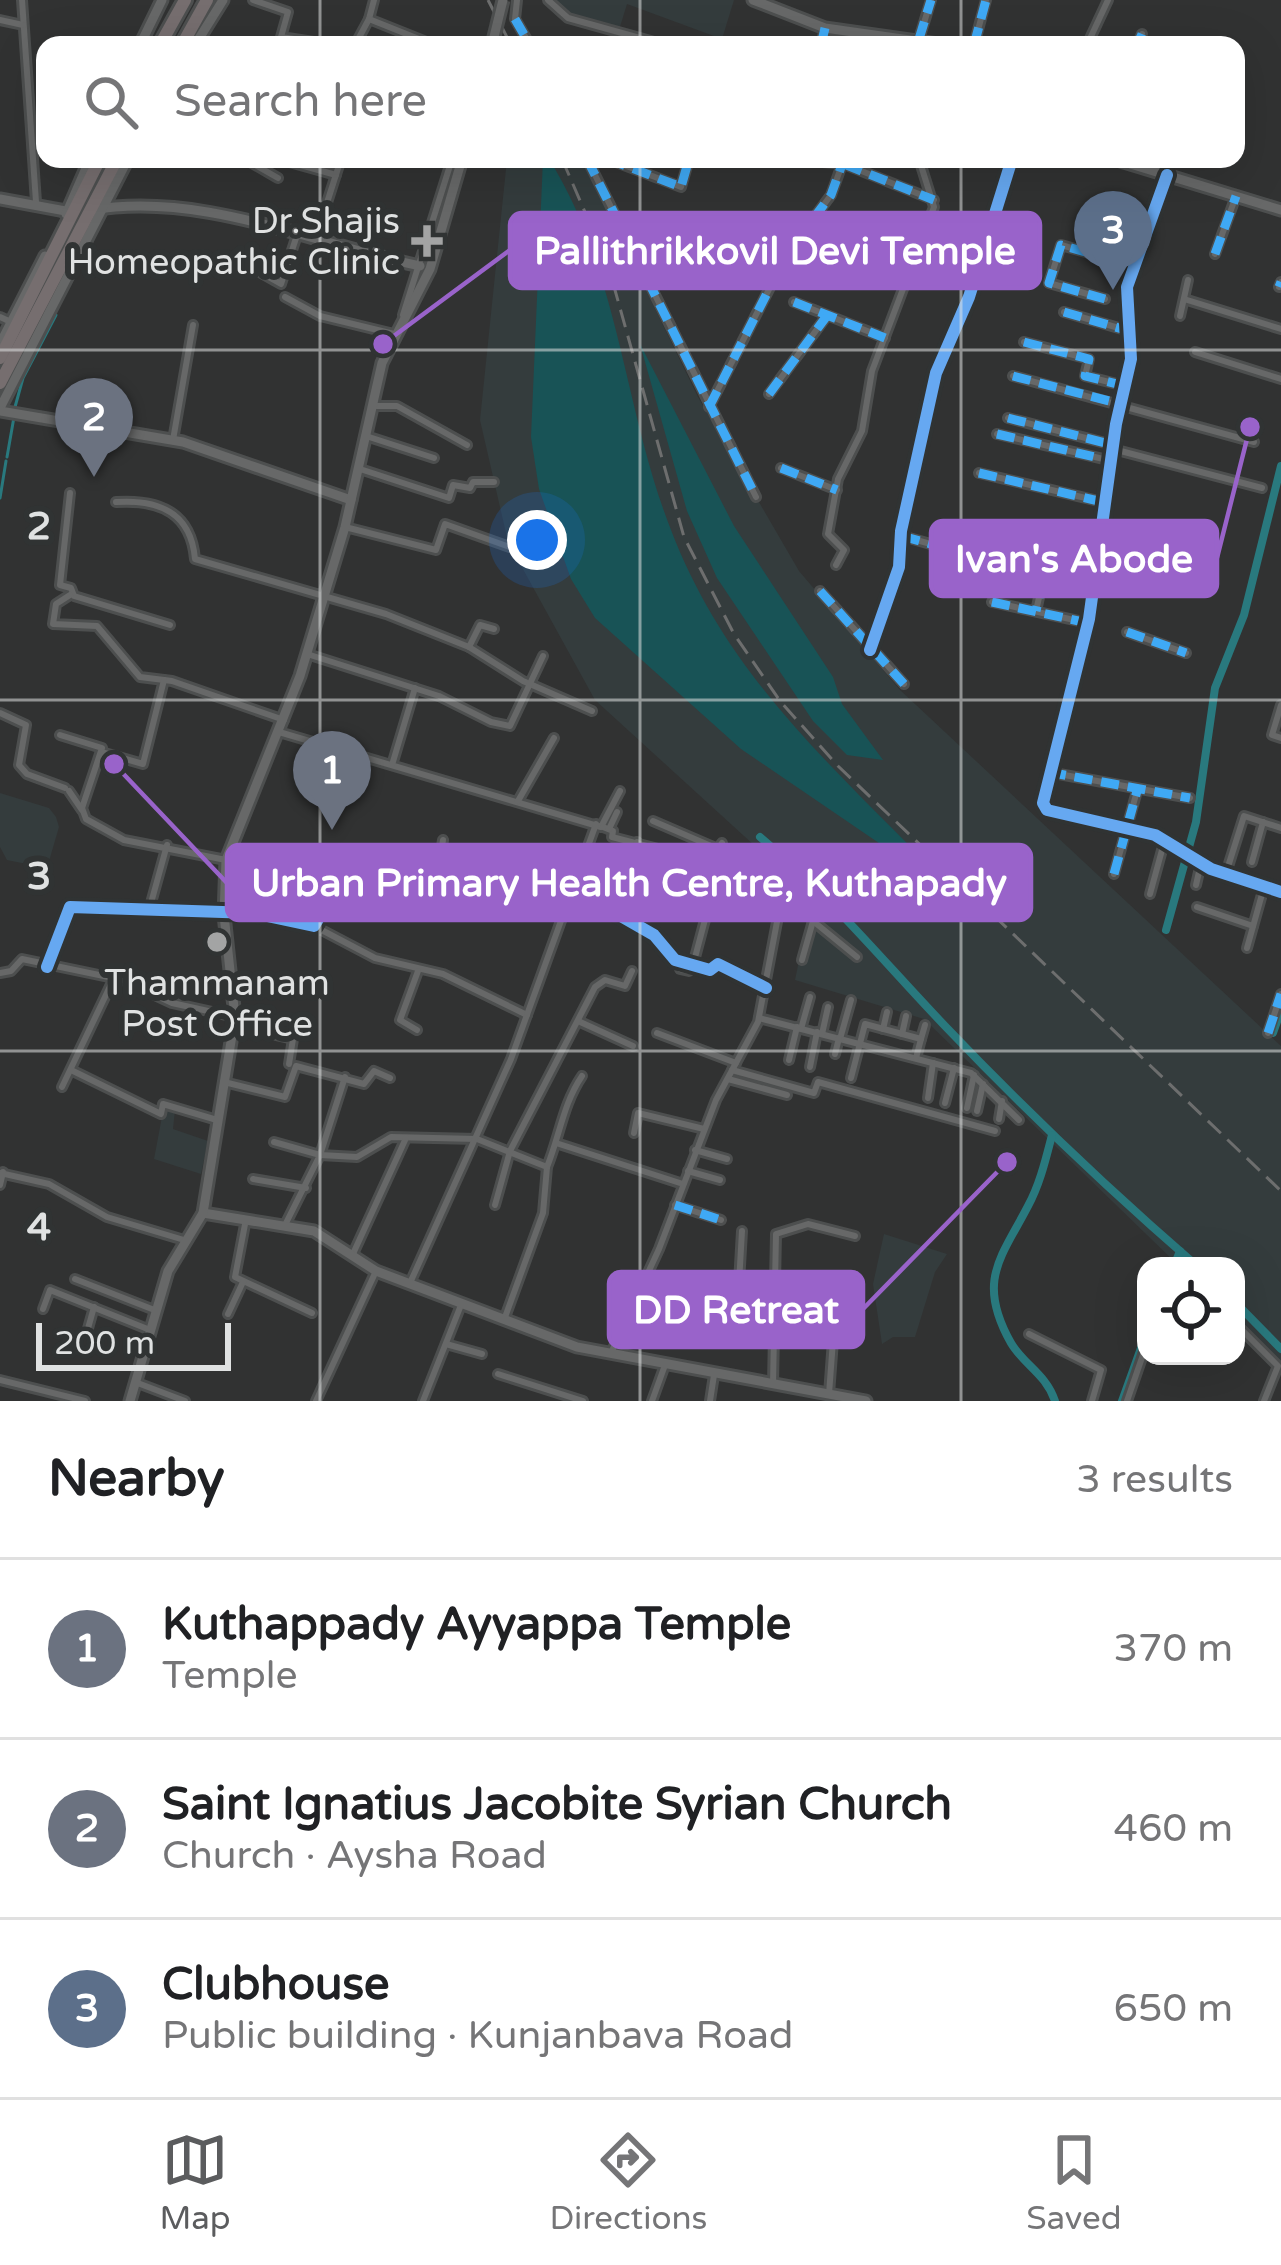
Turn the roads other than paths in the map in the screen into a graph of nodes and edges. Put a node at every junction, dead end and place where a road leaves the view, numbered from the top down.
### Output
1 (22, 0) edge
2 (162, 0) edge
3 (185, 0) edge
4 (207, 0) edge
5 (223, 0) edge
6 (253, 0) edge
7 (374, 0) edge
8 (503, 0) edge
9 (517, 0) edge
10 (548, 0) edge
11 (753, 0) edge
12 (787, 0) edge
13 (932, 0) edge
14 (986, 0) edge
15 (1108, 0) edge
16 (784, 14) junction
17 (369, 19) junction
18 (0, 20) edge
19 (22, 25) junction
20 (825, 28) junction
21 (144, 36) edge
22 (165, 36) edge
23 (187, 36) edge
24 (201, 36) edge
25 (281, 36) edge
26 (360, 36) edge
27 (412, 36) edge
28 (494, 36) edge
29 (524, 36) edge
30 (633, 36) edge
31 (823, 36) edge
32 (893, 36) edge
33 (920, 36) edge
34 (976, 36) edge
35 (1092, 36) edge
36 (87, 168) edge
37 (95, 168) edge
38 (113, 168) edge
39 (122, 168) edge
40 (261, 168) edge
41 (311, 168) edge
42 (338, 168) edge
43 (449, 168) edge
44 (460, 168) edge
45 (591, 168) edge
46 (631, 168) edge
47 (686, 168) edge
48 (841, 168) edge
49 (860, 168) edge
50 (922, 168) edge
51 (1009, 168) edge
52 (1144, 168) edge
53 (336, 175) junction
54 (1167, 175) junction
55 (278, 178) dead end
56 (1236, 196) junction
57 (0, 199) edge
58 (934, 200) junction
59 (37, 202) junction
60 (95, 210) junction
61 (1281, 210) edge
62 (70, 212) junction
63 (297, 231) junction
64 (316, 237) junction
65 (1215, 254) dead end
66 (233, 257) dead end
67 (1131, 265) junction
68 (420, 266) junction
69 (1189, 280) dead end
70 (285, 297) dead end
71 (1105, 298) dead end
72 (1184, 299) junction
73 (794, 302) dead end
74 (1064, 311) dead end
75 (1180, 316) dead end
76 (826, 317) junction
77 (402, 318) junction
78 (5, 319) edge
79 (193, 326) dead end
80 (1281, 328) edge
81 (1129, 331) junction
82 (394, 334) junction
83 (885, 338) junction
84 (1024, 342) dead end
85 (0, 344) edge
86 (1195, 352) dead end
87 (0, 358) edge
88 (1013, 376) dead end
89 (1280, 377) edge
90 (0, 383) edge
91 (1125, 386) junction
92 (769, 394) dead end
93 (1121, 404) junction
94 (370, 406) junction
95 (709, 407) junction
96 (0, 410) edge
97 (1008, 418) dead end
98 (997, 434) dead end
99 (363, 435) junction
100 (173, 440) junction
101 (1254, 442) dead end
102 (467, 445) dead end
103 (1113, 447) junction
104 (434, 458) dead end
105 (1112, 461) junction
106 (358, 468) junction
107 (781, 468) dead end
108 (979, 473) dead end
109 (494, 482) dead end
110 (1262, 488) dead end
111 (837, 490) junction
112 (70, 493) dead end
113 (756, 497) dead end
114 (351, 500) junction
115 (116, 502) dead end
116 (1107, 503) junction
117 (345, 527) junction
118 (984, 530) dead end
119 (902, 536) junction
120 (535, 556) dead end
121 (1097, 563) junction
122 (836, 565) dead end
123 (1092, 589) junction
124 (820, 590) dead end
125 (1027, 590) dead end
126 (70, 595) junction
127 (322, 599) junction
128 (992, 602) dead end
129 (1036, 611) junction
130 (1088, 623) junction
131 (170, 626) dead end
132 (494, 629) dead end
133 (1127, 632) dead end
134 (469, 646) junction
135 (869, 650) junction
136 (1186, 653) dead end
137 (307, 654) junction
138 (543, 656) dead end
139 (164, 680) junction
140 (904, 684) dead end
141 (530, 685) junction
142 (415, 688) junction
143 (1281, 704) edge
144 (592, 711) dead end
145 (0, 713) edge
146 (284, 720) junction
147 (279, 732) junction
148 (60, 735) dead end
149 (554, 738) dead end
150 (1281, 738) edge
151 (101, 752) junction
152 (392, 765) junction
153 (1048, 772) junction
154 (620, 791) dead end
155 (1137, 791) junction
156 (1190, 798) dead end
157 (518, 801) junction
158 (82, 810) junction
159 (653, 821) dead end
160 (1263, 822) junction
161 (602, 827) junction
162 (1281, 827) edge
163 (1128, 830) junction
164 (1165, 839) junction
165 (443, 841) dead end
166 (637, 842) junction
167 (167, 845) junction
168 (650, 849) junction
169 (718, 849) junction
170 (226, 860) junction
171 (667, 862) dead end
172 (1252, 862) dead end
173 (720, 863) junction
174 (1201, 863) junction
175 (438, 871) junction
176 (622, 874) dead end
177 (1114, 874) dead end
178 (1226, 874) junction
179 (748, 884) dead end
180 (1196, 885) dead end
181 (1264, 887) junction
182 (572, 888) junction
183 (1281, 892) edge
184 (1150, 894) dead end
185 (152, 903) dead end
186 (1197, 907) dead end
187 (224, 915) junction
188 (623, 915) junction
189 (813, 921) junction
190 (314, 926) junction
191 (1253, 926) junction
192 (1246, 948) dead end
193 (857, 957) dead end
194 (802, 960) dead end
195 (46, 967) junction
196 (418, 971) junction
197 (632, 971) dead end
198 (689, 971) junction
199 (0, 973) edge
200 (114, 978) junction
201 (766, 988) junction
202 (1281, 994) edge
203 (809, 998) dead end
204 (851, 1000) dead end
205 (828, 1007) dead end
206 (887, 1012) dead end
207 (527, 1015) junction
208 (906, 1016) dead end
209 (759, 1018) junction
210 (234, 1021) junction
211 (578, 1021) junction
212 (925, 1024) dead end
213 (800, 1028) junction
214 (883, 1029) junction
215 (417, 1030) dead end
216 (657, 1033) dead end
217 (819, 1033) junction
218 (1268, 1033) dead end
219 (902, 1034) junction
220 (840, 1038) junction
221 (921, 1040) junction
222 (858, 1043) junction
223 (633, 1046) dead end
224 (835, 1054) dead end
225 (916, 1058) junction
226 (789, 1060) dead end
227 (933, 1063) junction
228 (289, 1064) dead end
229 (809, 1067) dead end
230 (954, 1068) junction
231 (71, 1070) junction
232 (732, 1070) junction
233 (974, 1075) junction
234 (582, 1076) dead end
235 (345, 1077) junction
236 (390, 1078) dead end
237 (851, 1078) dead end
238 (224, 1082) junction
239 (983, 1084) junction
240 (62, 1087) dead end
241 (787, 1095) dead end
242 (928, 1098) dead end
243 (1001, 1101) junction
244 (946, 1103) dead end
245 (967, 1108) dead end
246 (977, 1111) dead end
247 (998, 1119) dead end
248 (217, 1120) junction
249 (1019, 1120) dead end
250 (704, 1129) junction
251 (995, 1131) dead end
252 (634, 1133) dead end
253 (406, 1138) junction
254 (477, 1138) junction
255 (274, 1142) dead end
256 (556, 1143) junction
257 (695, 1150) junction
258 (511, 1151) junction
259 (320, 1155) junction
260 (727, 1160) dead end
261 (547, 1167) junction
262 (688, 1171) junction
263 (1, 1172) edge
264 (254, 1179) dead end
265 (720, 1180) dead end
266 (683, 1184) junction
267 (0, 1185) edge
268 (306, 1188) junction
269 (495, 1205) dead end
270 (675, 1205) junction
271 (203, 1213) junction
272 (246, 1220) junction
273 (721, 1220) dead end
274 (284, 1225) junction
275 (742, 1231) dead end
276 (855, 1236) dead end
277 (184, 1240) junction
278 (351, 1259) junction
279 (376, 1271) junction
280 (75, 1279) dead end
281 (243, 1282) junction
282 (410, 1283) junction
283 (775, 1287) junction
284 (837, 1287) dead end
285 (463, 1301) junction
286 (94, 1307) junction
287 (43, 1309) dead end
288 (158, 1311) junction
289 (312, 1313) dead end
290 (228, 1314) dead end
291 (504, 1319) junction
292 (150, 1330) junction
293 (87, 1332) dead end
294 (1245, 1333) edge
295 (1028, 1334) dead end
296 (446, 1344) junction
297 (611, 1353) junction
298 (482, 1354) dead end
299 (666, 1361) junction
300 (1139, 1365) edge
301 (498, 1375) dead end
302 (714, 1375) junction
303 (0, 1380) edge
304 (135, 1382) junction
305 (773, 1384) junction
306 (830, 1394) junction
307 (86, 1401) edge
308 (130, 1401) edge
309 (185, 1401) edge
310 (316, 1401) edge
311 (423, 1401) edge
312 (583, 1401) edge
313 (652, 1401) edge
314 (710, 1401) edge
315 (866, 1401) edge
316 (1092, 1401) edge
317 (1127, 1401) edge
318 (1264, 1401) edge

1 - 19 street
2 - 21 main road
3 - 22 highway
4 - 23 highway
5 - 24 main road
6 - 25 street
7 - 17 street
8 - 28 main road, bridge
9 - 29 street
10 - 30 street
11 - 16 main road
12 - 16 street
13 - 33 street
14 - 34 street
15 - 35 street
16 - 20 main road
17 - 26 street
17 - 27 street
18 - 19 street
19 - 59 street
20 - 31 street
20 - 32 main road
36 - 62 main road
37 - 62 highway
38 - 60 highway
39 - 60 main road
40 - 55 street
41 - 53 street
42 - 53 street
43 - 68 street
44 - 77 main road
45 - 95 street
46 - 47 street
48 - 95 street
49 - 58 street
50 - 58 street
51 - 119 street
52 - 54 main road
53 - 64 street
54 - 56 main road
54 - 67 street
56 - 61 main road
56 - 65 street
57 - 59 main road
58 - 83 street
59 - 62 main road
60 - 63 main road
60 - 90 highway
60 - 96 main road
62 - 78 main road
62 - 87 highway
63 - 64 main road
63 - 66 street
64 - 68 main road
67 - 71 street
67 - 81 street
68 - 77 street
69 - 72 street
70 - 82 street
72 - 75 street
72 - 80 street
73 - 76 street
74 - 81 street
76 - 83 street
76 - 92 street
77 - 82 main road
78 - 85 main road
79 - 100 street
81 - 91 street
82 - 94 main road
83 - 111 street
84 - 91 street
86 - 89 street
88 - 93 street
91 - 93 street
93 - 101 street
93 - 103 street
94 - 99 main road
94 - 102 street
95 - 113 street
96 - 100 main road
97 - 103 street
98 - 105 street
99 - 104 street
99 - 106 main road
100 - 114 main road
103 - 105 street
103 - 110 street
105 - 116 street
106 - 109 street
106 - 114 main road
107 - 111 street
108 - 116 street
111 - 122 street
112 - 126 street
114 - 117 main road
115 - 127 street
116 - 121 street
117 - 120 street
117 - 127 main road
118 - 121 street
119 - 123 street
119 - 135 street
121 - 123 street
123 - 130 street
124 - 135 street
125 - 129 street
126 - 131 street
126 - 139 street
127 - 134 street
127 - 137 main road
128 - 129 street
129 - 130 street
130 - 153 street
132 - 134 street
133 - 136 street
134 - 141 street
135 - 140 street
137 - 142 street
137 - 146 main road
138 - 141 street
139 - 146 street
139 - 151 street
141 - 142 street
141 - 144 street
142 - 152 street
143 - 150 street
145 - 158 street
146 - 147 main road
147 - 152 street
147 - 170 main road
148 - 151 street
149 - 157 street
151 - 158 street
152 - 157 street
153 - 155 street
153 - 163 street
154 - 161 street
155 - 156 street
155 - 163 street
157 - 161 street
158 - 167 street
159 - 169 street
160 - 162 street
160 - 172 street
160 - 178 street
161 - 166 street
161 - 182 street
163 - 164 street
163 - 177 street
164 - 174 street
164 - 184 street
165 - 175 street
166 - 168 street
166 - 176 street
167 - 170 street
167 - 185 street
168 - 169 street
168 - 171 street
168 - 188 street
169 - 173 street
170 - 187 main road
173 - 179 street
173 - 198 street
174 - 178 street
174 - 180 street
175 - 182 street
175 - 190 street
178 - 181 street
181 - 183 street
181 - 191 street
182 - 188 street
182 - 207 street
186 - 191 street
187 - 190 street
187 - 195 street
187 - 210 main road
188 - 198 street
189 - 193 street
189 - 194 street
189 - 201 street
190 - 196 street
191 - 192 street
195 - 199 street
195 - 200 street
196 - 207 street
196 - 215 street
197 - 211 street
198 - 201 street
200 - 210 street
200 - 231 street
201 - 209 street
202 - 218 street
203 - 213 street
204 - 220 street
205 - 217 street
206 - 214 street
207 - 254 street
208 - 219 street
209 - 213 street
209 - 232 street
210 - 228 street
210 - 238 main road
211 - 223 street
211 - 258 street
212 - 221 street
213 - 217 street
213 - 226 street
214 - 219 street
214 - 222 street
216 - 232 street
217 - 220 street
217 - 229 street
219 - 221 street
220 - 222 street
220 - 224 street
221 - 225 street
222 - 225 street
222 - 237 street
225 - 227 street
227 - 230 street
227 - 242 street
230 - 233 street
230 - 244 street
231 - 240 street
231 - 248 street
232 - 241 street
232 - 250 street
232 - 251 street
233 - 239 street
233 - 245 street
234 - 256 street
235 - 236 street
235 - 238 street
235 - 259 street
238 - 248 main road
239 - 243 street
239 - 246 street
243 - 247 street
243 - 249 street
248 - 271 main road
250 - 252 street
250 - 257 street
253 - 254 street
253 - 259 street
253 - 278 street
254 - 258 street
254 - 282 street
255 - 259 street
256 - 261 street
256 - 266 street
257 - 260 street
257 - 262 street
258 - 261 street
258 - 269 street
259 - 268 street
261 - 291 street
262 - 265 street
262 - 266 street
263 - 267 street
263 - 277 street
264 - 268 street
266 - 270 street
268 - 274 street
270 - 273 street
270 - 297 street
271 - 272 main road
271 - 277 main road
272 - 274 main road
272 - 281 street
274 - 278 main road
275 - 283 street
276 - 283 street
277 - 288 main road
278 - 279 main road
279 - 282 main road
279 - 310 street
280 - 288 street
281 - 289 street
281 - 290 street
282 - 285 main road
283 - 305 street
284 - 306 street
285 - 291 main road
285 - 296 street
286 - 287 street
286 - 292 street
286 - 293 street
288 - 292 main road
291 - 297 main road
292 - 304 main road
294 - 318 street
295 - 316 street
296 - 298 street
296 - 311 street
297 - 299 main road
299 - 302 main road
299 - 313 street
300 - 317 street
301 - 312 street
302 - 305 main road
302 - 314 street
303 - 307 street
304 - 308 main road
304 - 309 street
305 - 306 main road
306 - 315 main road

